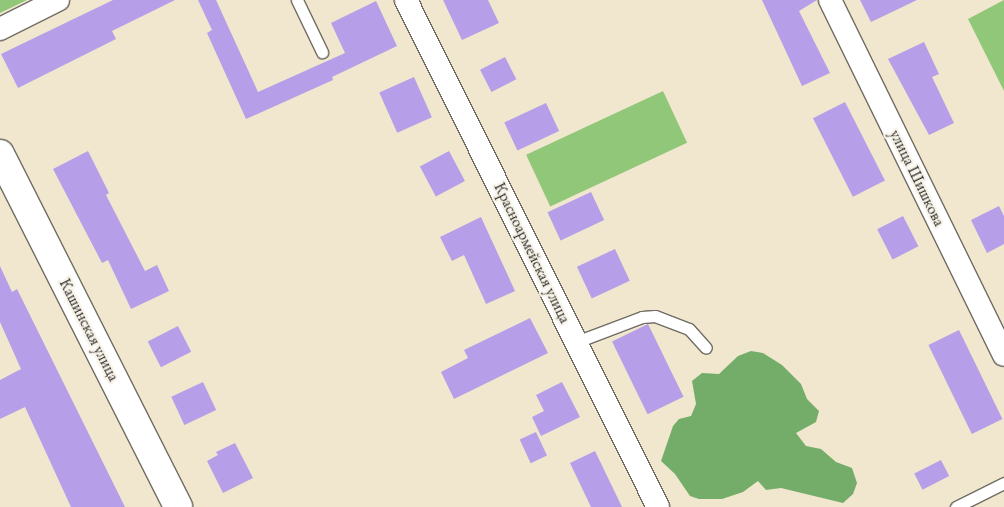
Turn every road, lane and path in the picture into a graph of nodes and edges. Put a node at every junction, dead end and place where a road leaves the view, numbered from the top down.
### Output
1 (58, 0) edge
2 (297, 0) edge
3 (406, 0) edge
4 (830, 0) edge
5 (0, 29) edge
6 (322, 52) dead end
7 (0, 154) edge
8 (576, 342) junction
9 (706, 348) dead end
10 (1004, 355) edge
11 (1004, 483) edge
12 (178, 507) edge
13 (658, 507) edge
14 (956, 507) edge

1 - 5 street
2 - 6 lane
3 - 8 street, Красноармейская улица
4 - 10 street, улица Шишкова
7 - 12 main road, Кашинская улица
8 - 9 lane
8 - 13 street, Красноармейская улица
11 - 14 lane

